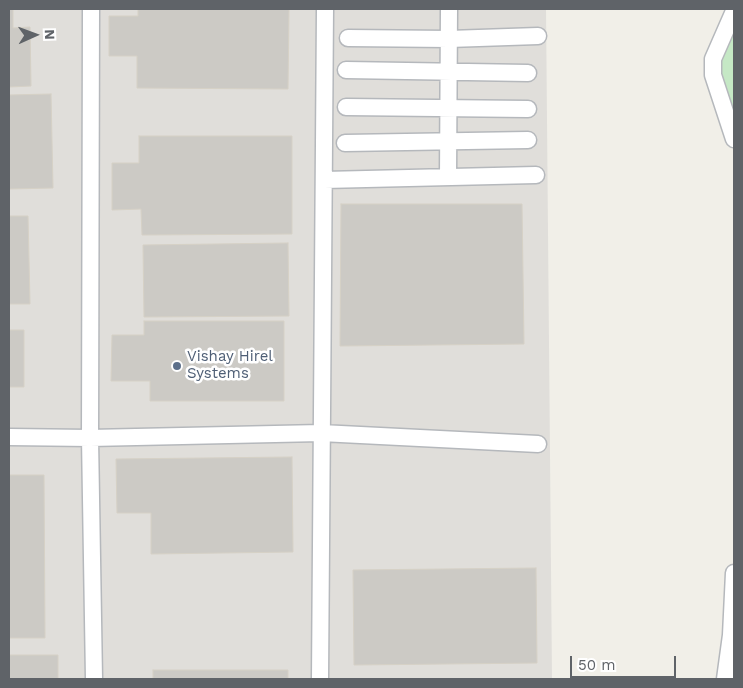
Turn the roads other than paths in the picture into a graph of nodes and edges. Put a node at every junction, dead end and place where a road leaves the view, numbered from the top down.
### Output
1 (91, 9) edge
2 (325, 9) edge
3 (449, 9) edge
4 (734, 12) edge
5 (538, 36) dead end
6 (348, 38) dead end
7 (449, 39) junction
8 (346, 70) dead end
9 (449, 71) junction
10 (528, 73) dead end
11 (346, 107) dead end
12 (448, 107) junction
13 (528, 109) dead end
14 (734, 139) edge
15 (448, 140) junction
16 (528, 140) dead end
17 (346, 143) dead end
18 (536, 174) dead end
19 (448, 177) junction
20 (324, 180) junction
21 (321, 433) junction
22 (9, 437) edge
23 (90, 438) junction
24 (538, 444) dead end
25 (734, 573) edge
26 (94, 679) edge
27 (320, 679) edge
28 (725, 679) edge

1 - 23 street
2 - 20 street
3 - 7 street
4 - 14 street
5 - 7 street
6 - 7 street
7 - 9 street
8 - 9 street
9 - 10 street
9 - 12 street
11 - 12 street
12 - 13 street
12 - 15 street
15 - 16 street
15 - 17 street
15 - 19 street
18 - 19 street
19 - 20 street
20 - 21 street
21 - 23 street
21 - 24 street
21 - 27 street
22 - 23 street
23 - 26 street
25 - 28 street

